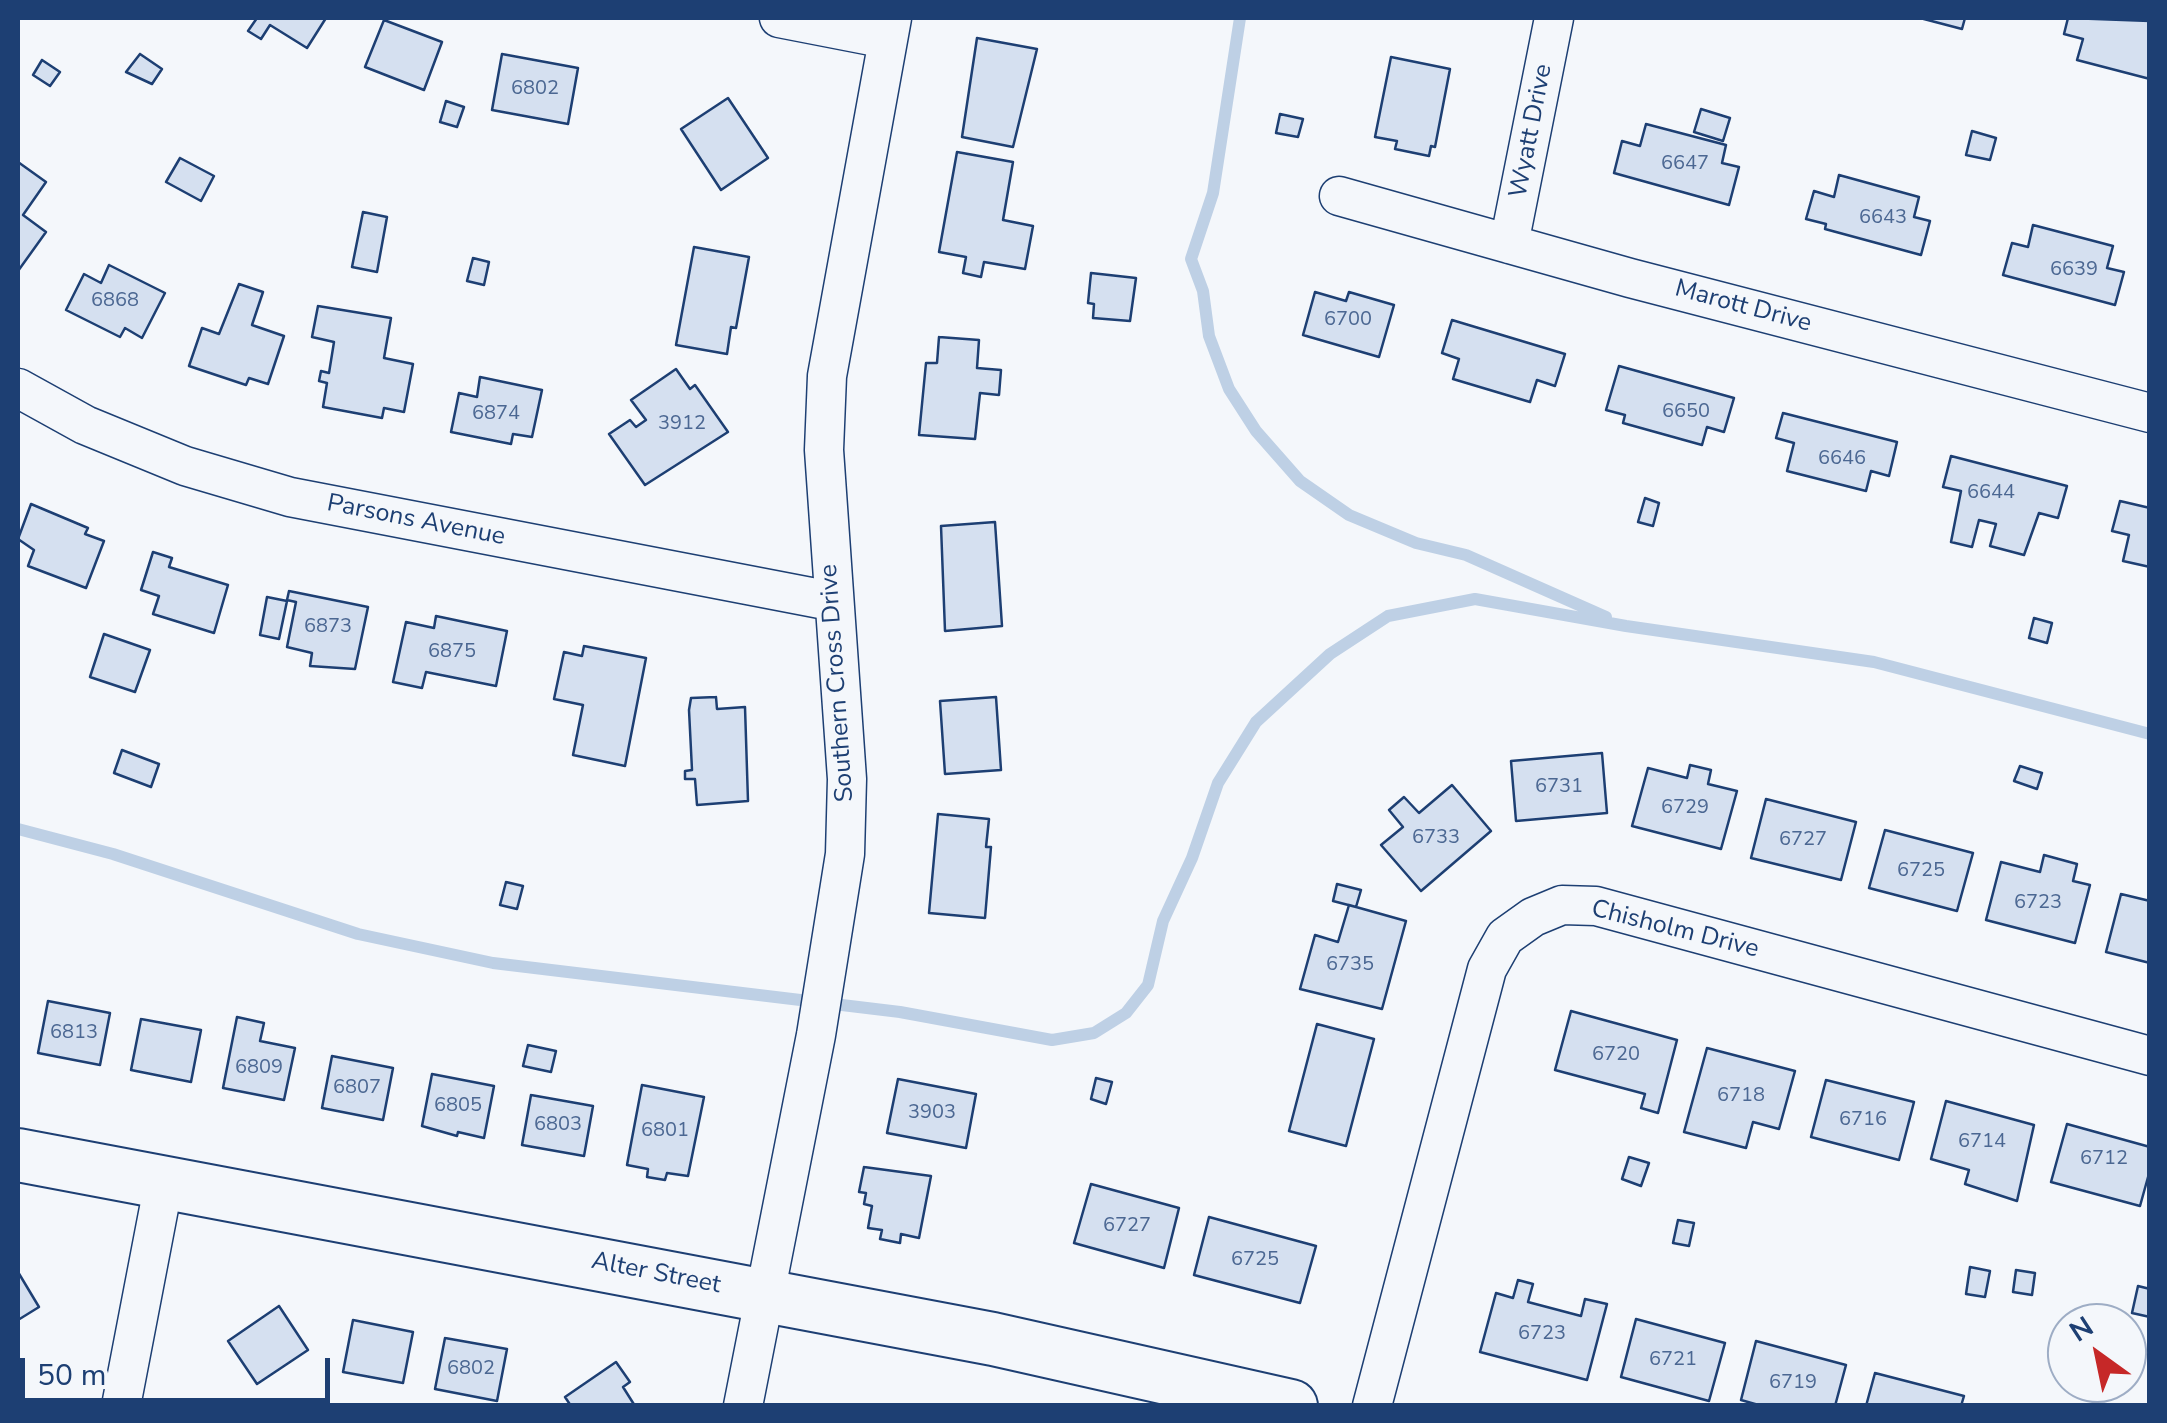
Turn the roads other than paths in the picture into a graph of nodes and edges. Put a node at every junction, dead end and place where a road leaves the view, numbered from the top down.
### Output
1 (779, 18) edge
2 (1554, 18) edge
3 (890, 28) edge
4 (1339, 196) dead end
5 (1510, 244) junction
6 (18, 388) edge
7 (2150, 413) edge
8 (831, 601) junction
9 (2150, 1056) edge
10 (18, 1154) edge
11 (164, 1182) junction
12 (763, 1295) junction
13 (122, 1406) edge
14 (743, 1406) edge
15 (1291, 1406) edge
16 (1372, 1406) edge

1 - 3 street
2 - 5 street, Wyatt Drive
3 - 8 street, Southern Cross Drive
4 - 5 street, Marott Drive
5 - 7 street, Marott Drive
6 - 8 street, Parsons Avenue
8 - 12 street, Southern Cross Drive
9 - 16 street, Chisholm Drive
10 - 11 street, Alter Street
11 - 12 street, Alter Street
11 - 13 street
12 - 14 street, Southern Cross Drive
12 - 15 street, Alter Street

